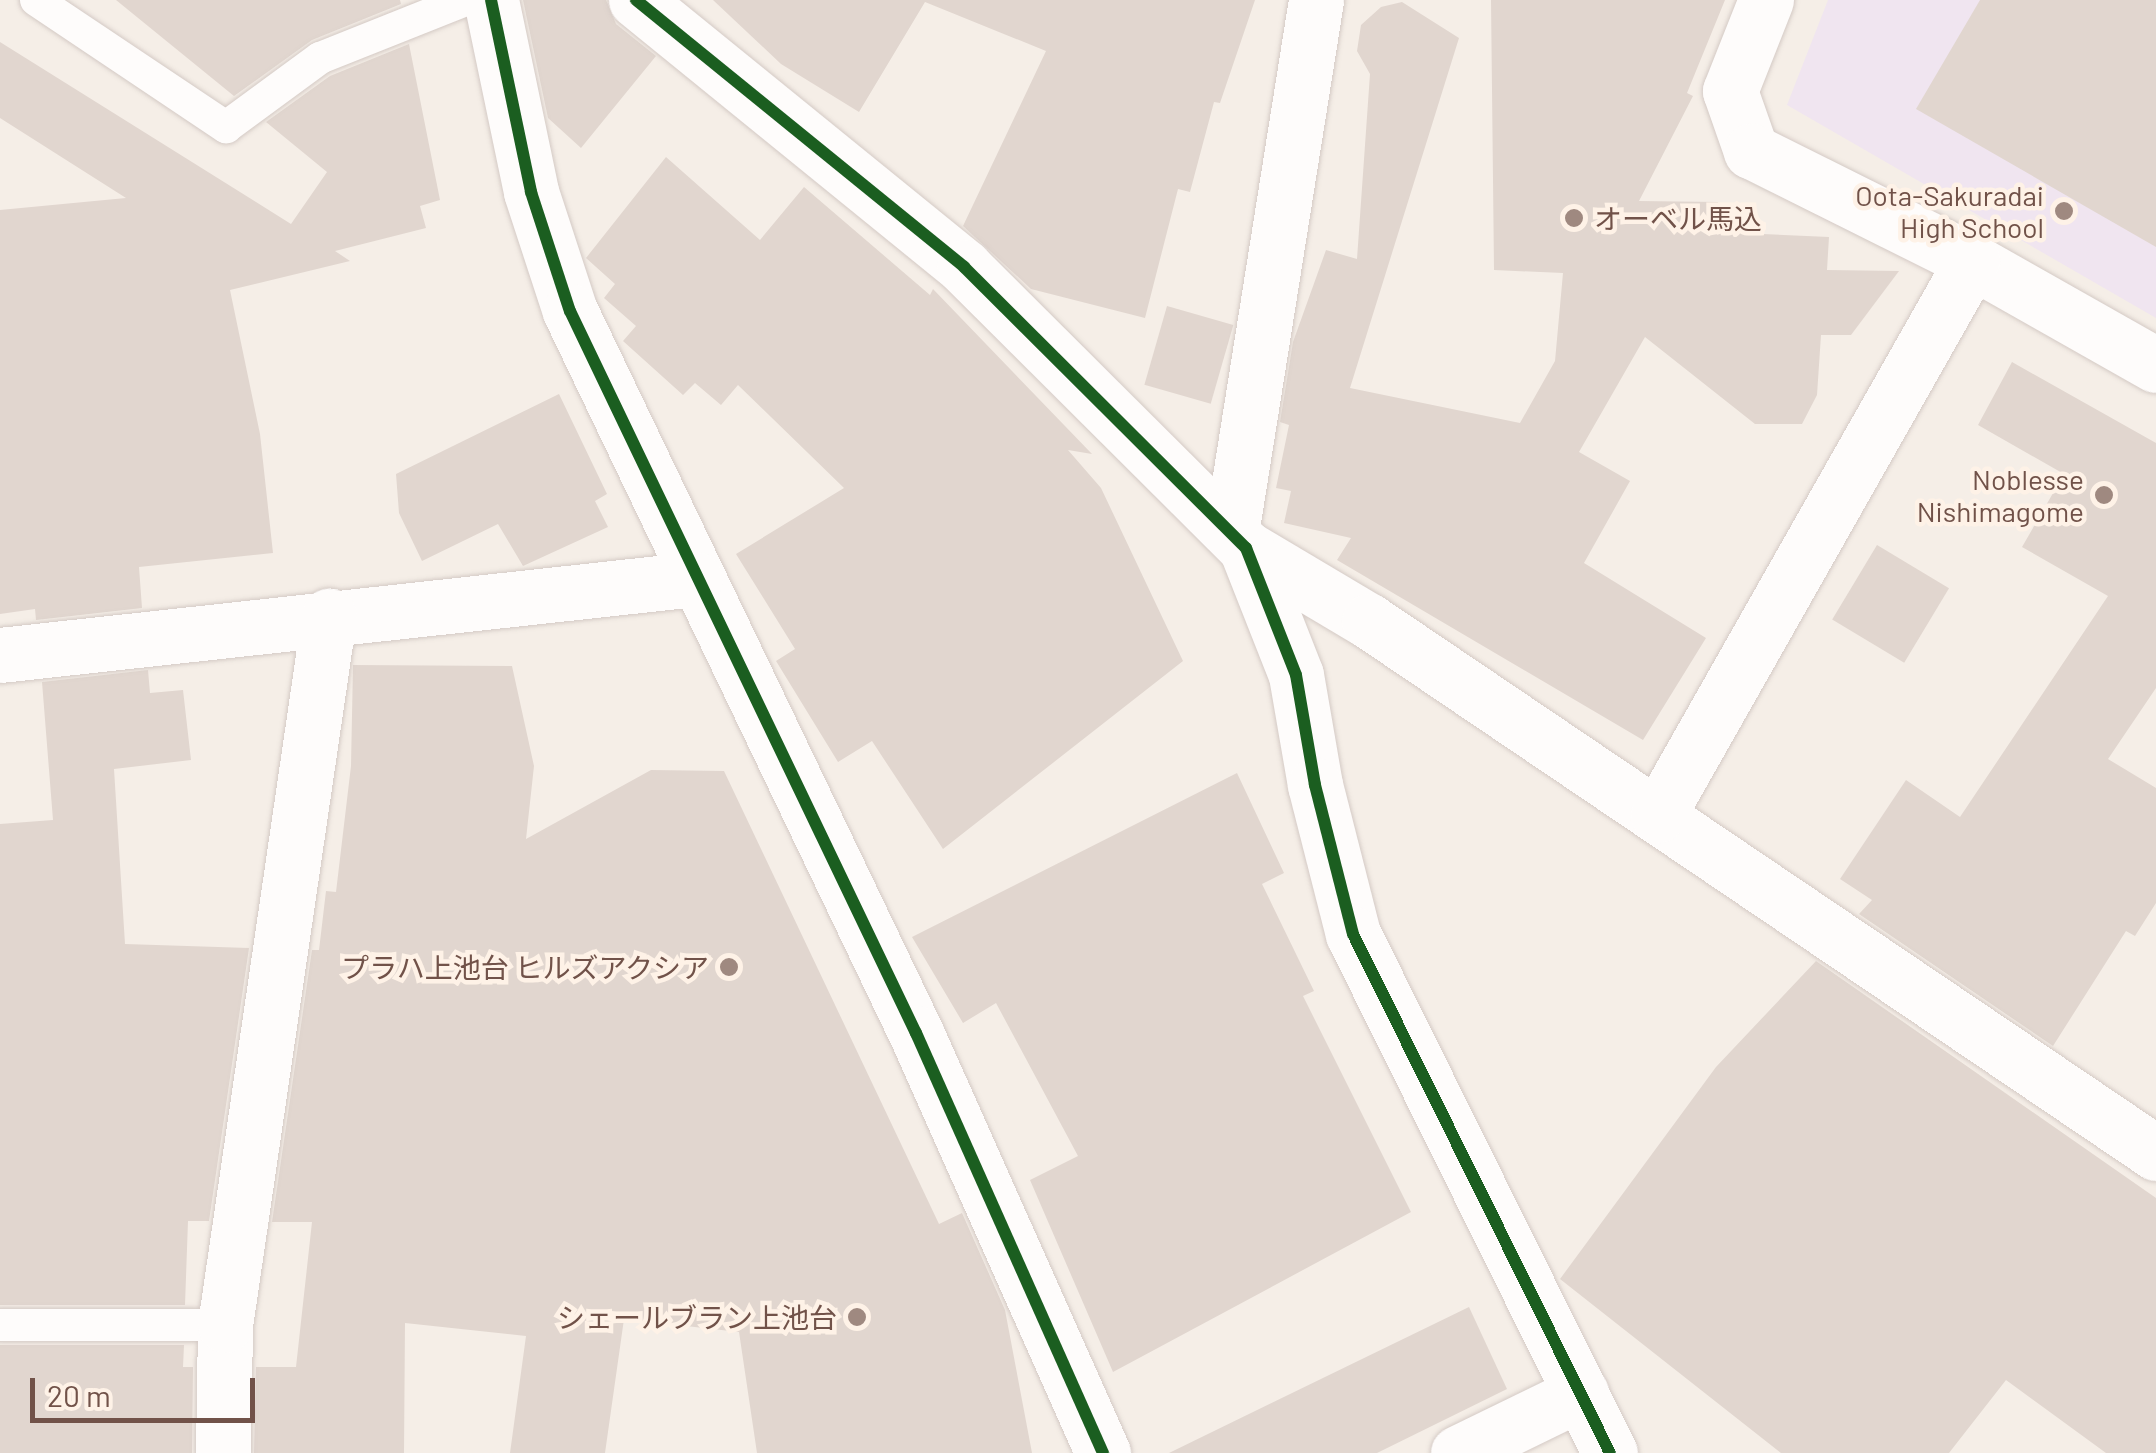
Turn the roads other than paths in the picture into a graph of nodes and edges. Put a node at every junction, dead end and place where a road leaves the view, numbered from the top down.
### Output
1 (36, 0) edge
2 (466, 0) edge
3 (491, 0) edge
4 (636, 0) edge
5 (1316, 0) edge
6 (1766, 0) edge
7 (1972, 261) junction
8 (2156, 365) edge
9 (1239, 537) junction
10 (695, 579) junction
11 (329, 616) junction
12 (0, 655) edge
13 (1658, 815) junction
14 (2156, 1153) edge
15 (0, 1325) edge
16 (225, 1325) junction
17 (1581, 1393) junction
18 (223, 1453) edge
19 (1103, 1453) edge
20 (1458, 1453) edge
21 (1610, 1453) edge

1 - 2 lane
3 - 10 street
4 - 9 street
5 - 9 street
6 - 7 street
7 - 8 street
7 - 13 street
9 - 13 street
9 - 17 street
10 - 11 street
10 - 19 street
11 - 12 street
11 - 16 street
13 - 14 street
15 - 16 lane
16 - 18 street
17 - 20 street
17 - 21 street

